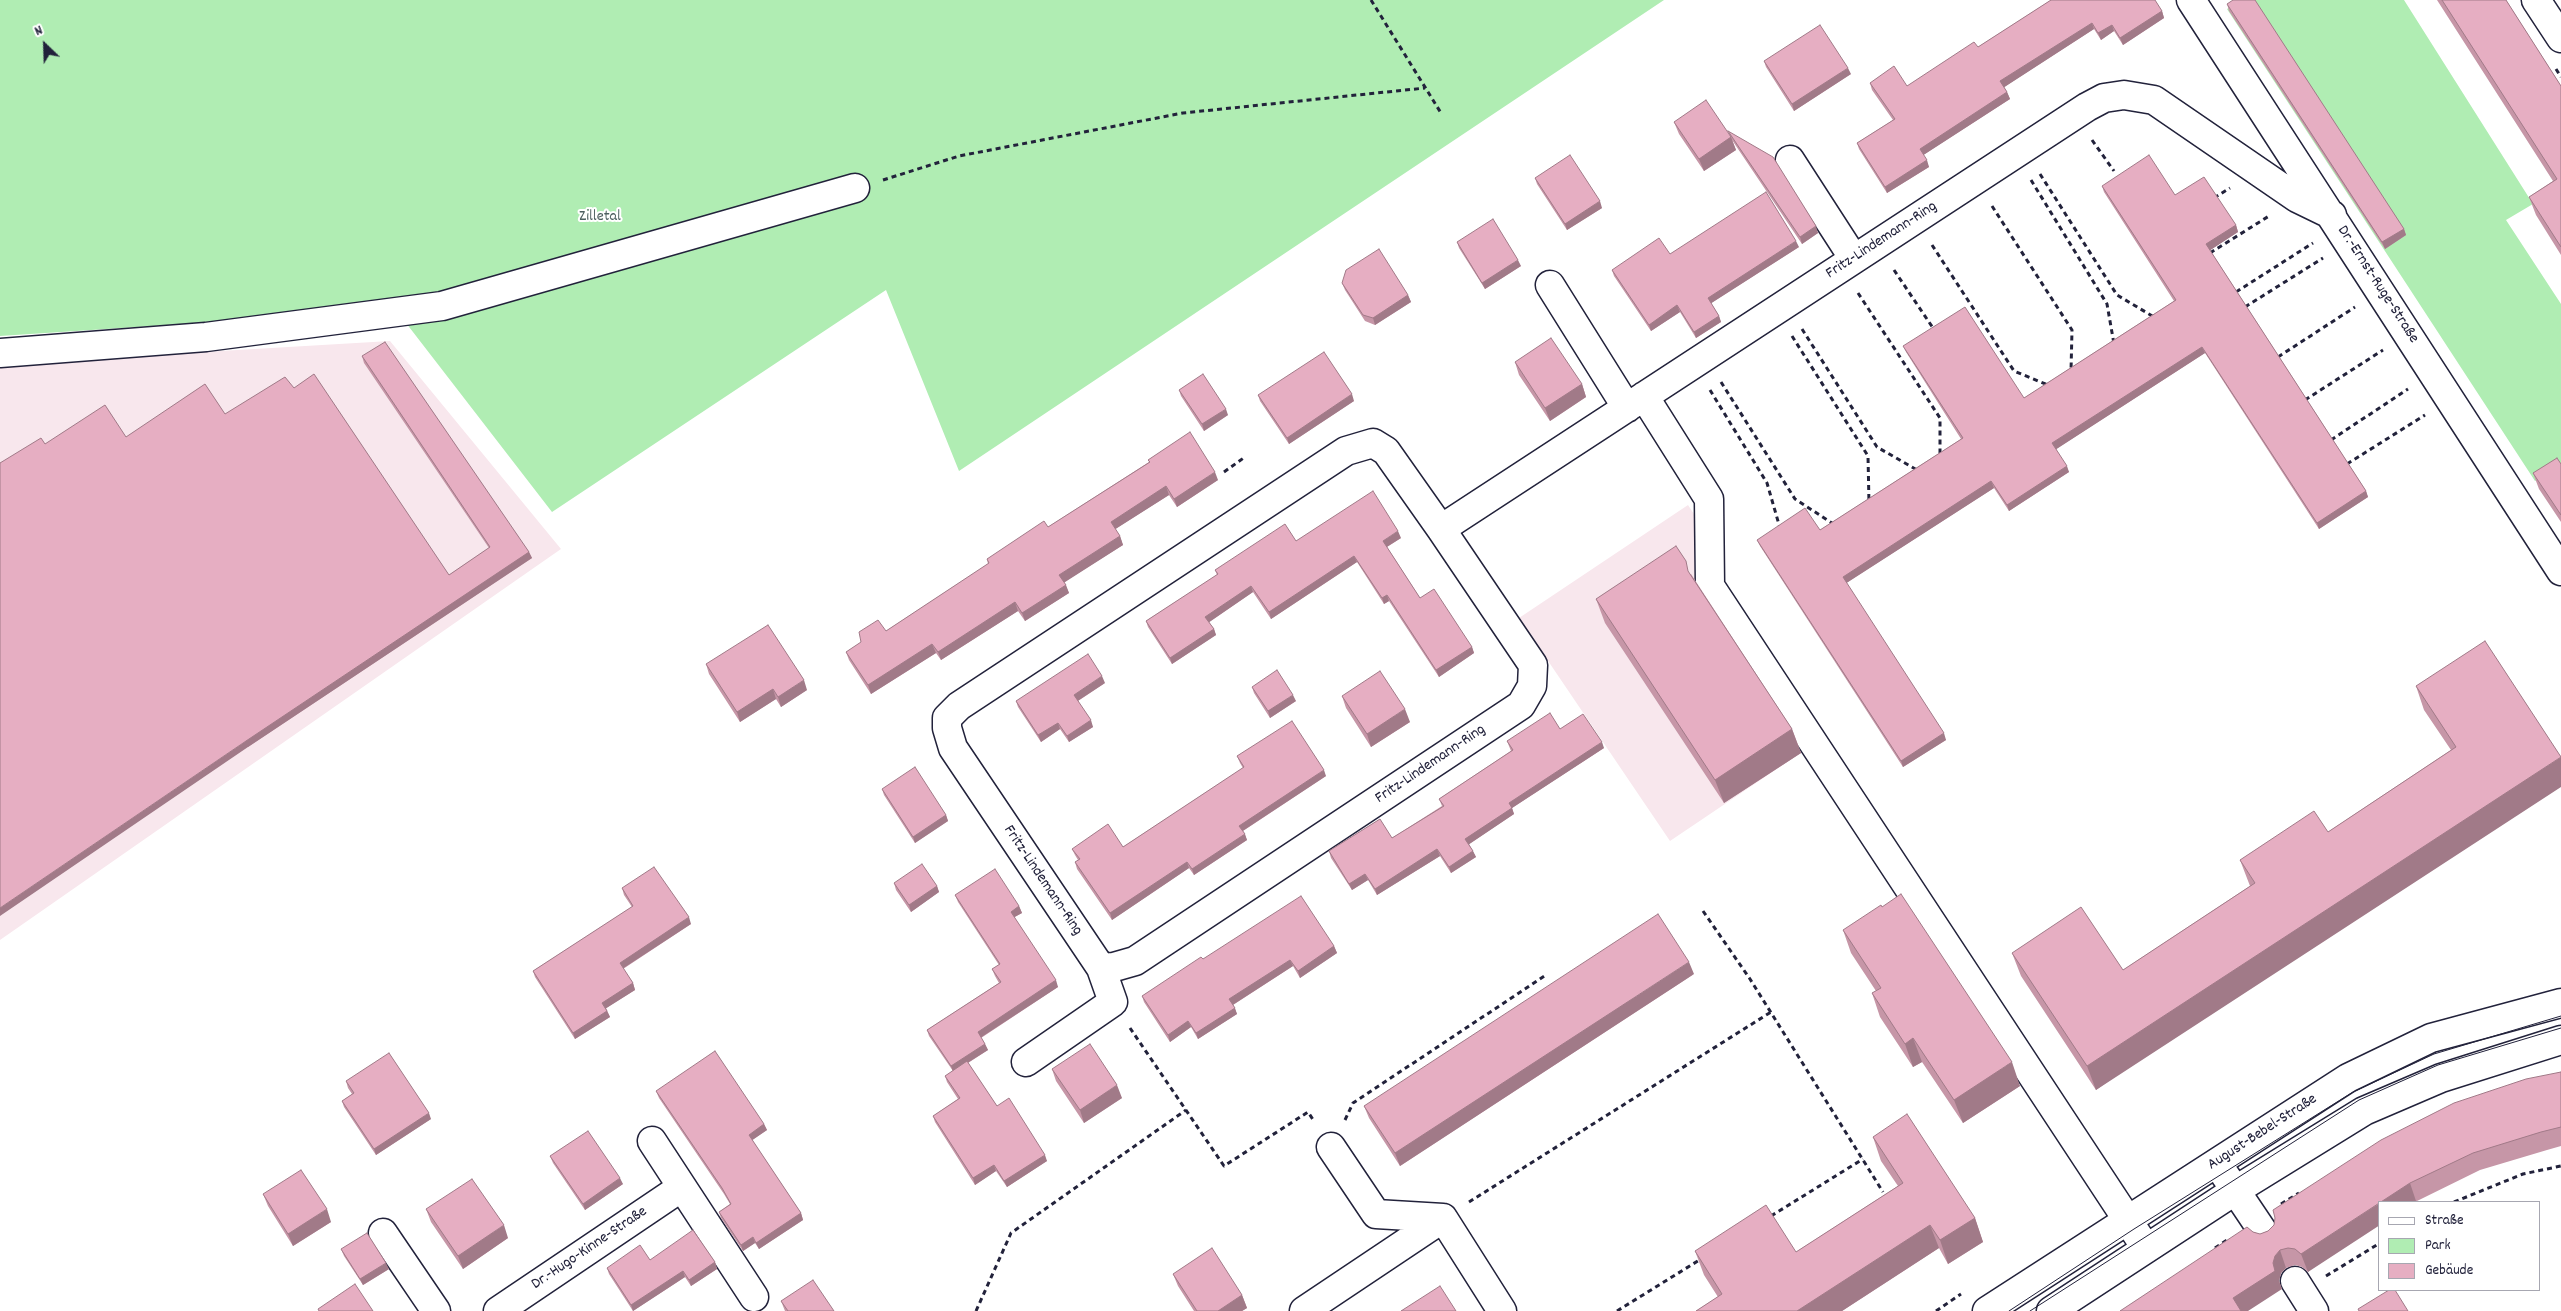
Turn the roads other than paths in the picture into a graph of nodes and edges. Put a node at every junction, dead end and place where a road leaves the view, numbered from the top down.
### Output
1 (2191, 0) edge
2 (2536, 0) edge
3 (2561, 38) edge
4 (1790, 160) dead end
5 (855, 188) road end
6 (2340, 228) junction
7 (1847, 263) junction
8 (1550, 285) dead end
9 (0, 353) edge
10 (1635, 402) junction
11 (1441, 529) junction
12 (2561, 571) edge
13 (1101, 968) junction
14 (2561, 1003) edge
15 (2561, 1040) edge
16 (1026, 1062) dead end
17 (652, 1141) dead end
18 (1331, 1147) road end
19 (2217, 1162) junction
20 (682, 1187) junction
21 (2236, 1190) junction
22 (1443, 1218) junction
23 (2128, 1220) junction
24 (2261, 1228) road end
25 (383, 1233) dead end
26 (2146, 1248) junction
27 (2295, 1280) dead end
28 (754, 1297) dead end
29 (436, 1311) edge
30 (498, 1311) edge
31 (1304, 1311) edge
32 (1502, 1311) edge
33 (1987, 1311) edge
34 (2051, 1311) edge
35 (2314, 1311) edge

1 - 6 street, Dr.-Ernst-Ruge-Straße
2 - 3 street
4 - 7 street
5 - 9 street
6 - 7 street, Fritz-Lindemann-Ring
6 - 12 street, Dr.-Ernst-Ruge-Straße
7 - 10 street, Fritz-Lindemann-Ring
8 - 10 street
10 - 11 street, Fritz-Lindemann-Ring
10 - 23 street
11 - 13 street, Fritz-Lindemann-Ring
11 - 13 street, Fritz-Lindemann-Ring
13 - 16 street
14 - 19 street, August-Bebel-Straße
15 - 21 street, August-Bebel-Straße
17 - 20 street
18 - 22 street
19 - 21 street
19 - 23 street, August-Bebel-Straße
20 - 28 street
20 - 30 street, Dr.-Hugo-Kinne-Straße
21 - 24 street
21 - 26 street, August-Bebel-Straße
22 - 31 street
22 - 32 street
23 - 26 street
23 - 33 street, August-Bebel-Straße
25 - 29 street
26 - 34 street, August-Bebel-Straße
27 - 35 street

